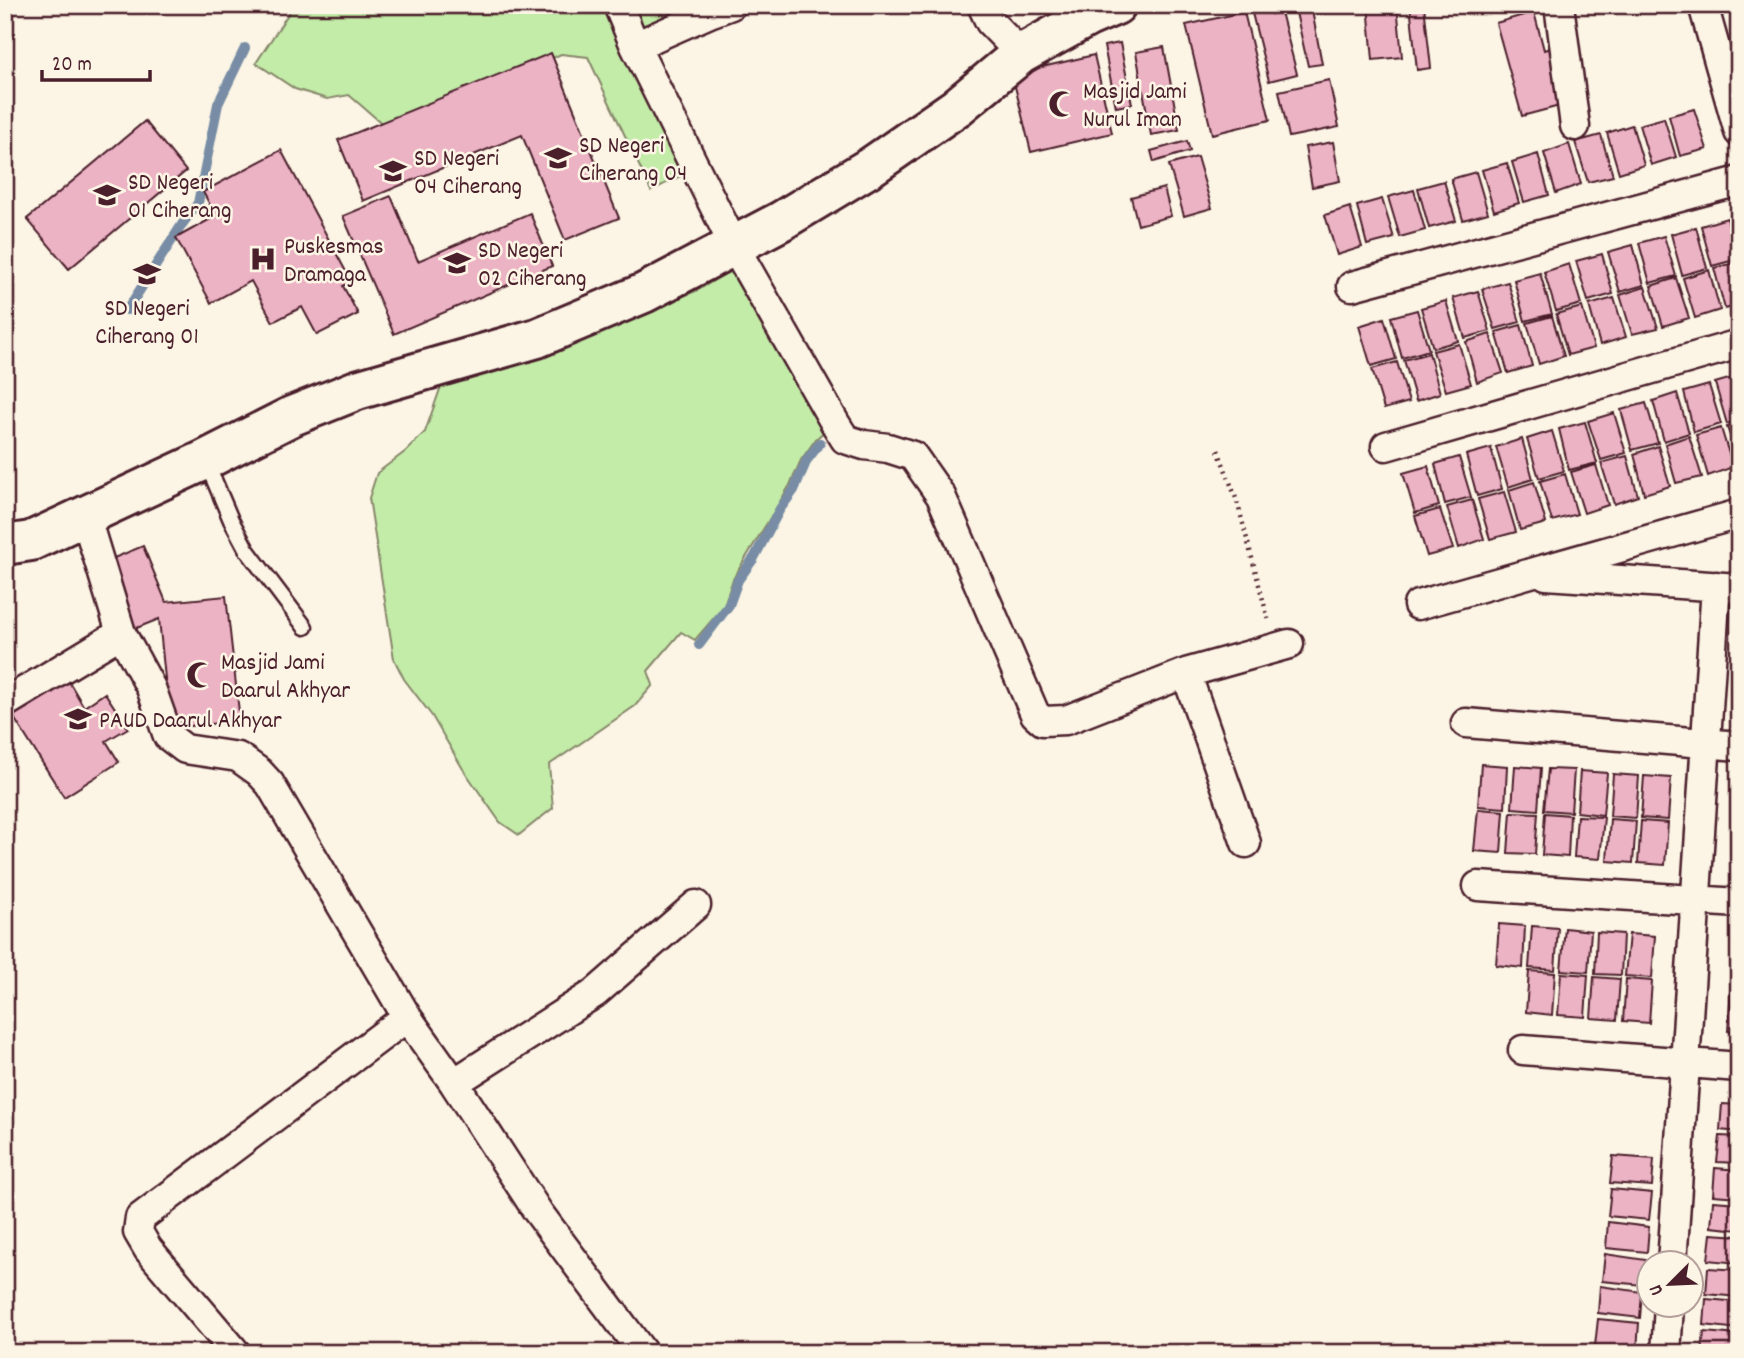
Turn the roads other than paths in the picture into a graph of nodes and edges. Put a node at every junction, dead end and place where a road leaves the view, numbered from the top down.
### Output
1 (618, 5) edge
2 (731, 5) edge
3 (982, 5) edge
4 (1116, 5) edge
5 (1559, 5) edge
6 (1703, 5) edge
7 (635, 46) junction
8 (1021, 54) junction
9 (1575, 126) dead end
10 (1739, 132) edge
11 (1739, 181) edge
12 (734, 246) junction
13 (1352, 286) dead end
14 (1739, 344) edge
15 (1385, 446) dead end
16 (205, 460) junction
17 (1739, 514) edge
18 (85, 515) junction
19 (5, 545) edge
20 (1526, 574) junction
21 (1728, 587) edge
22 (1418, 606) dead end
23 (305, 627) dead end
24 (121, 633) junction
25 (1282, 645) road end
26 (1186, 673) junction
27 (5, 703) edge
28 (1466, 723) dead end
29 (1707, 743) junction
30 (1739, 746) edge
31 (1246, 843) dead end
32 (1478, 886) dead end
33 (1696, 900) junction
34 (1739, 903) edge
35 (696, 905) dead end
36 (407, 1017) junction
37 (1523, 1050) dead end
38 (1685, 1062) junction
39 (1739, 1067) edge
40 (454, 1083) junction
41 (1673, 1250) edge
42 (1668, 1320) edge
43 (236, 1353) edge
44 (643, 1353) edge
45 (1666, 1353) edge

1 - 7 street
2 - 7 street
3 - 8 street
4 - 8 street
5 - 9 street
6 - 10 street
7 - 12 street
8 - 12 street
11 - 13 street
12 - 16 street
12 - 26 street
14 - 15 street
16 - 18 street
16 - 23 lane
17 - 20 street
18 - 19 street
18 - 24 street
20 - 21 street
20 - 22 street
21 - 29 street
24 - 27 street
24 - 36 street
25 - 26 street
26 - 31 street
28 - 29 street
29 - 30 street
29 - 33 street
32 - 33 street
33 - 34 street
33 - 38 street
35 - 40 street
36 - 40 street
36 - 43 street
37 - 38 street
38 - 39 street
38 - 41 street
40 - 44 street
42 - 45 street

